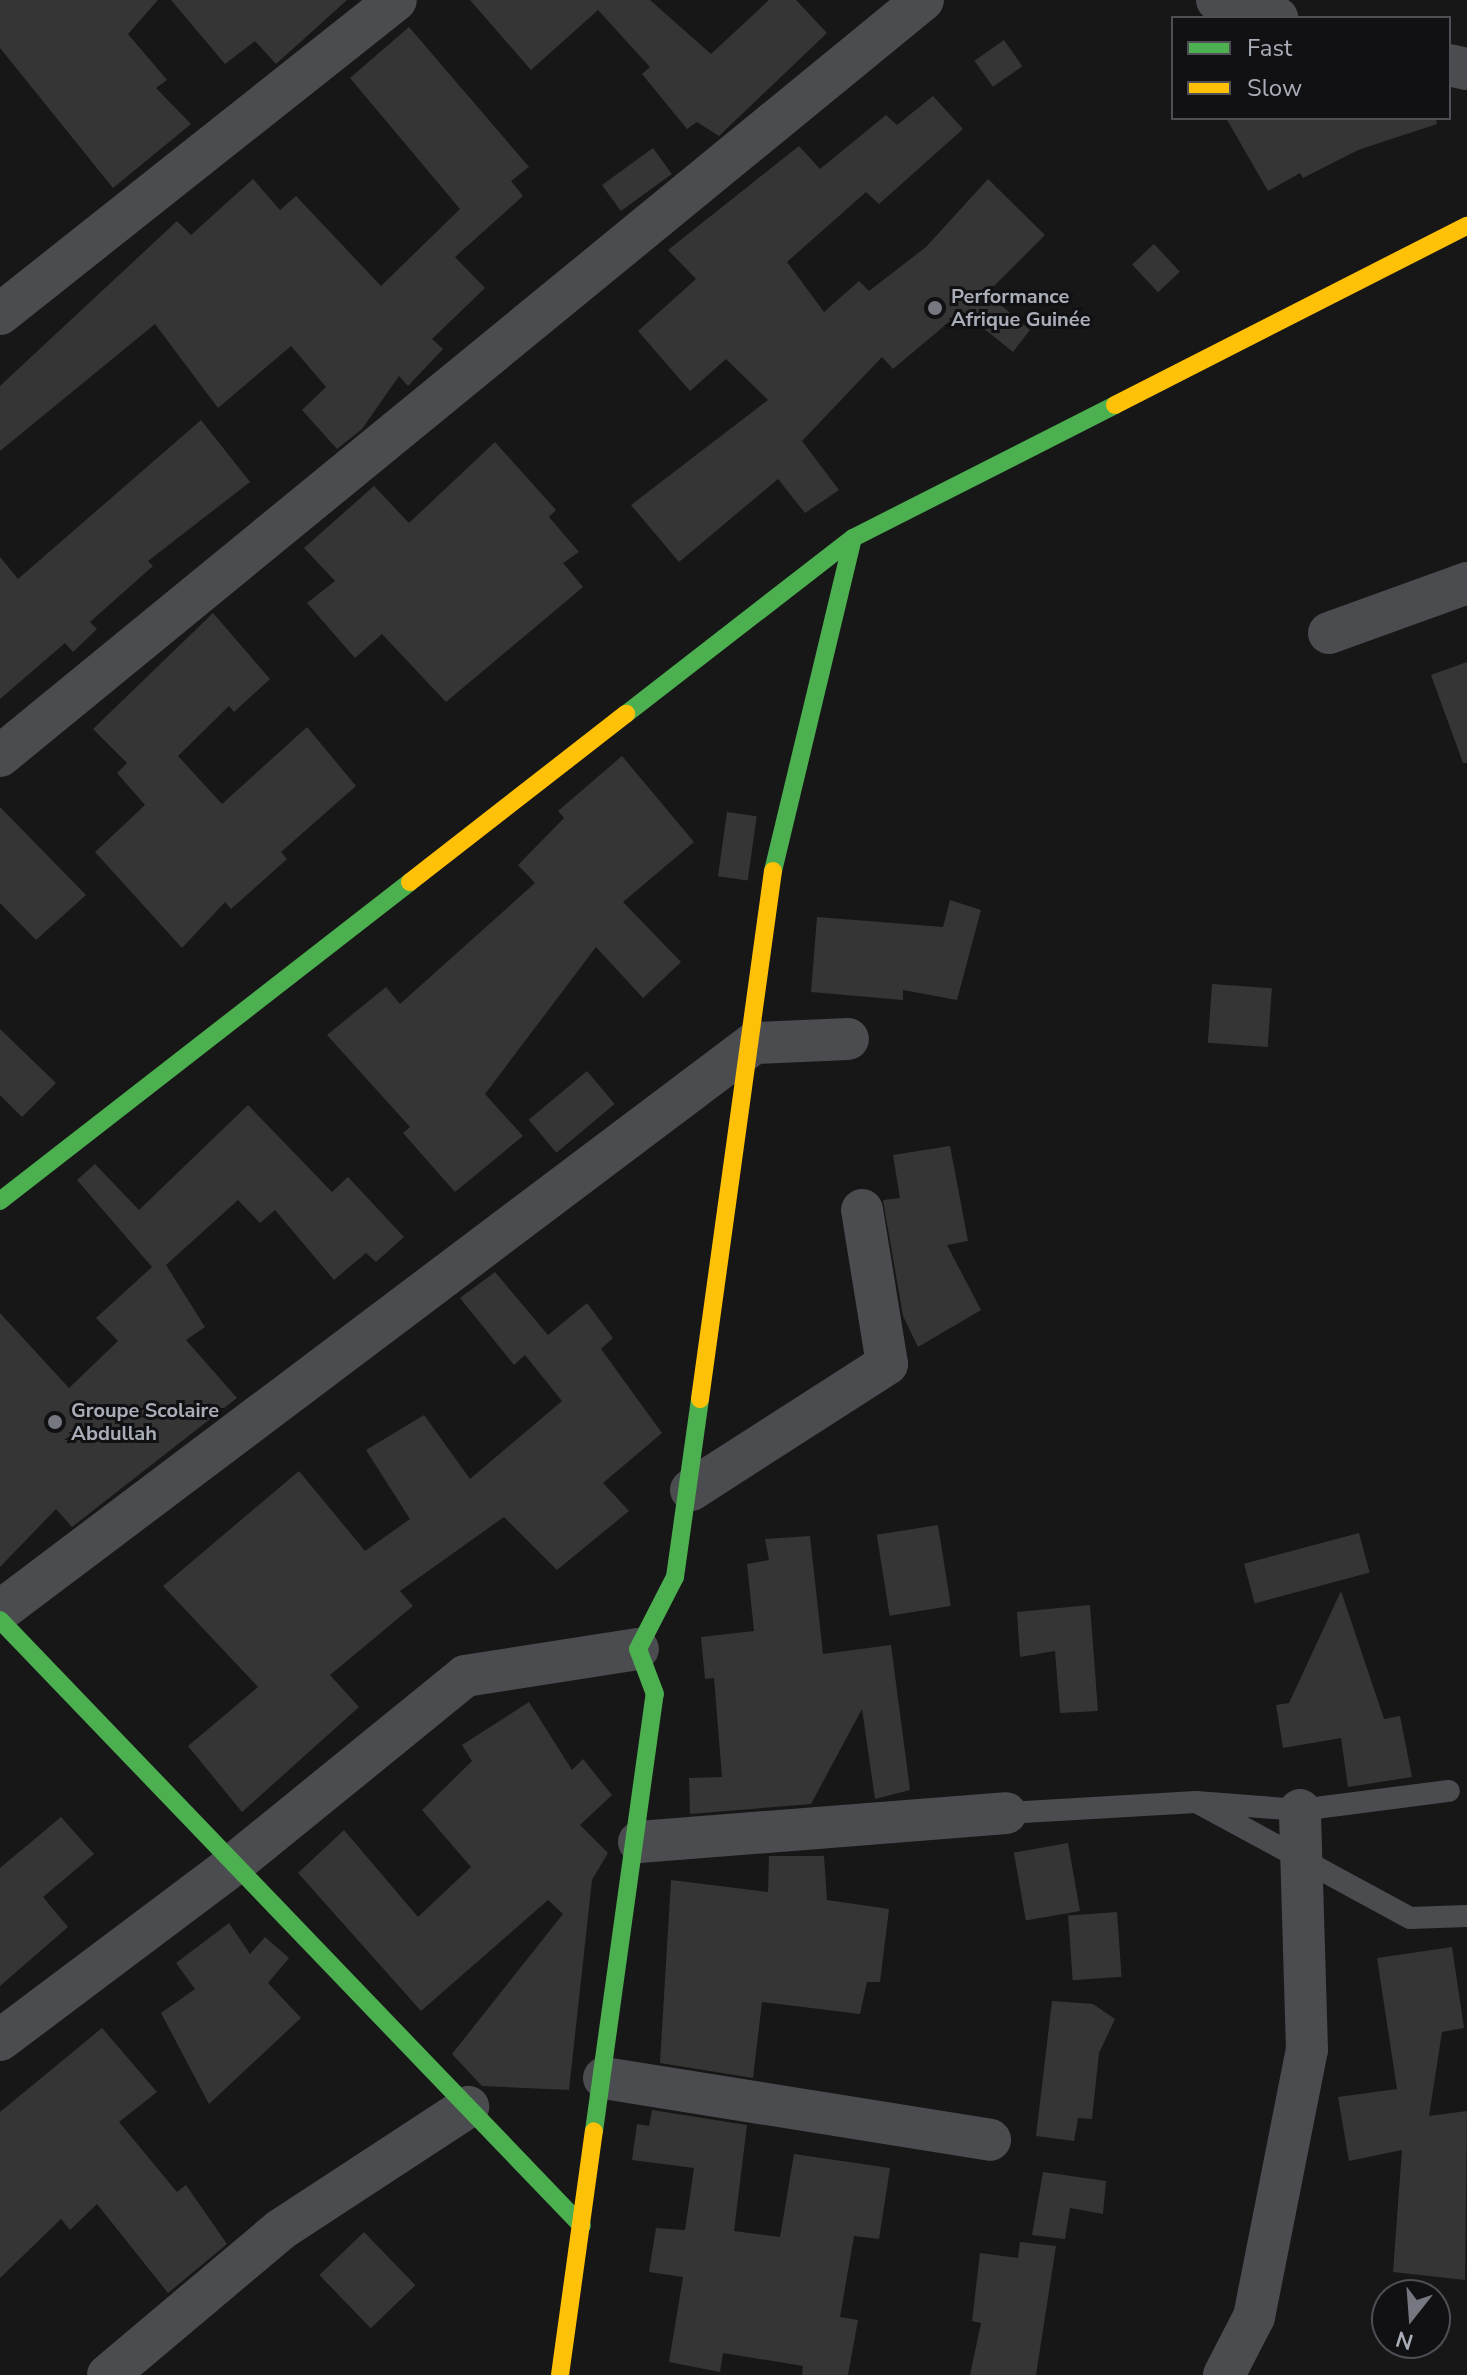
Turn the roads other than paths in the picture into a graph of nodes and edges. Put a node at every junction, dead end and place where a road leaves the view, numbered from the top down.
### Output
1 (396, 0) edge
2 (923, 0) edge
3 (1217, 0) edge
4 (1270, 16) edge
5 (1467, 226) edge
6 (0, 314) edge
7 (853, 538) junction
8 (1467, 583) edge
9 (1329, 633) dead end
10 (0, 756) edge
11 (848, 1039) dead end
12 (754, 1043) junction
13 (0, 1201) edge
14 (862, 1210) dead end
15 (691, 1490) junction
16 (0, 1611) edge
17 (0, 1620) edge
18 (638, 1649) junction
19 (1449, 1791) dead end
20 (1196, 1802) junction
21 (1300, 1810) junction
22 (1006, 1813) joint
23 (639, 1842) junction
24 (1302, 1863) junction
25 (234, 1864) junction
26 (1467, 1916) edge
27 (0, 2040) edge
28 (604, 2078) junction
29 (468, 2107) junction
30 (990, 2140) dead end
31 (582, 2226) junction
32 (108, 2375) edge
33 (560, 2375) edge
34 (1224, 2375) edge

1 - 6 street
2 - 10 street
3 - 4 street
5 - 7 street
7 - 12 street
7 - 13 street
8 - 9 street
11 - 12 street
12 - 15 street
12 - 16 street
14 - 15 street
15 - 18 street
17 - 25 street
18 - 23 street
18 - 25 street
19 - 21 lane
20 - 21 lane
20 - 22 lane
20 - 24 lane
21 - 24 street
22 - 23 street
23 - 28 street
24 - 26 lane
24 - 34 street
25 - 27 street
25 - 29 street
28 - 30 street
28 - 31 street
29 - 31 street
29 - 32 street
31 - 33 street

